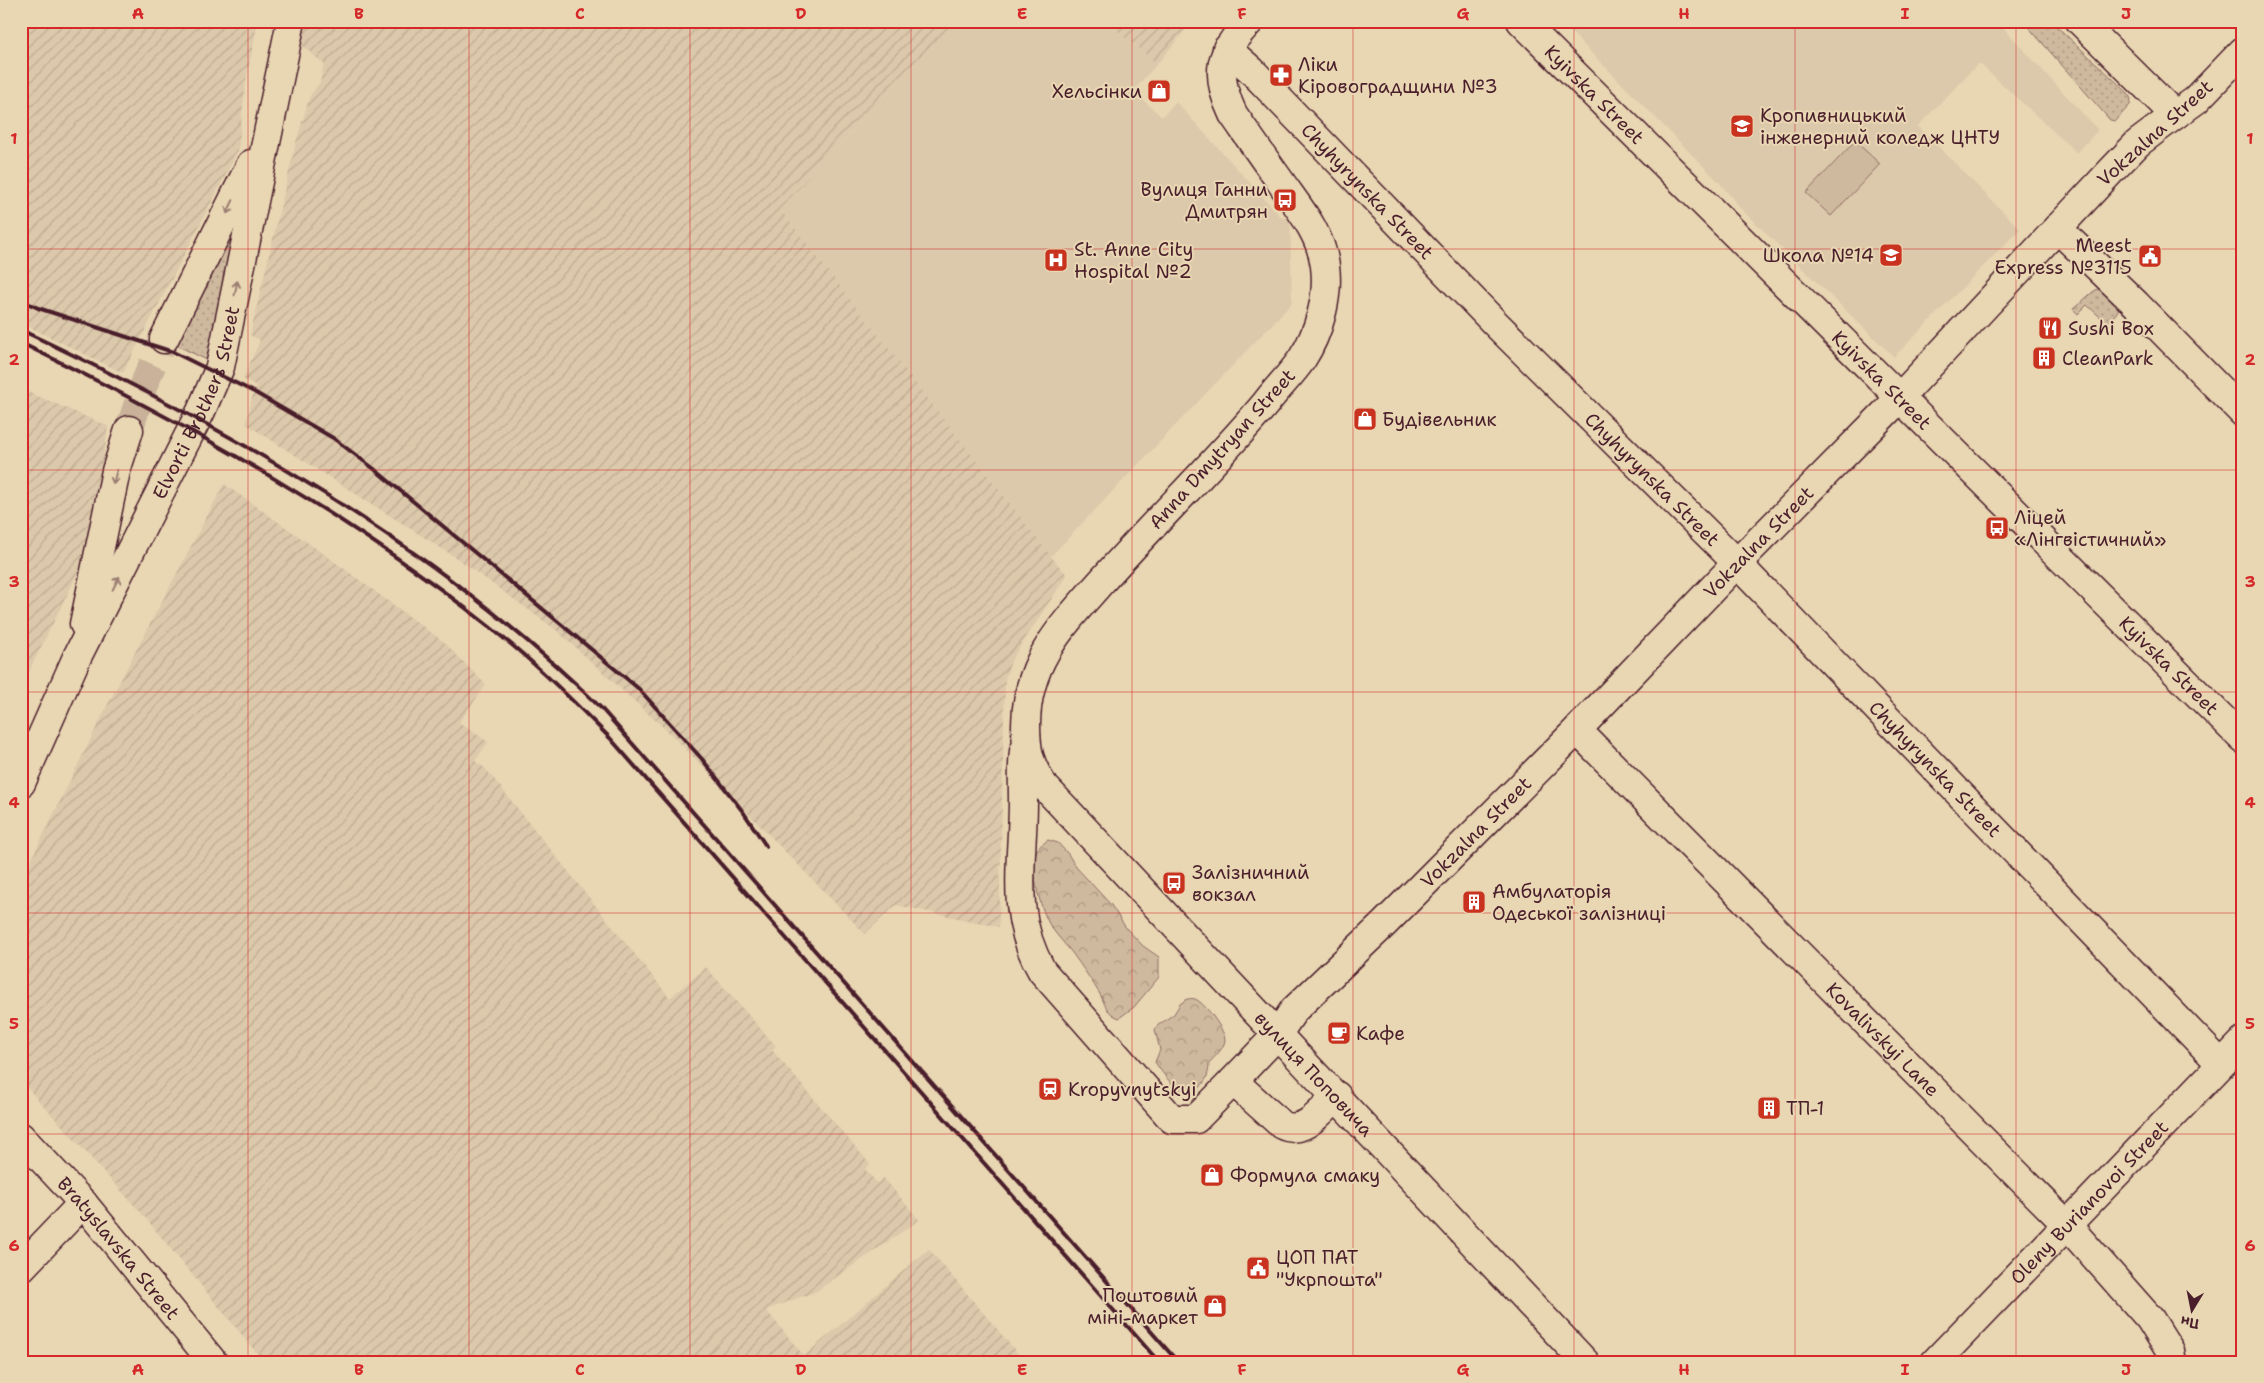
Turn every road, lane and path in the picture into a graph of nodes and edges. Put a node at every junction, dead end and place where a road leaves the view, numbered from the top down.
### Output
1 (291, 21) edge
2 (1250, 21) edge
3 (1521, 21) edge
4 (2080, 21) edge
5 (1227, 49) junction
6 (2243, 51) edge
7 (2176, 115) junction
8 (267, 132) junction
9 (2058, 228) junction
10 (164, 339) tunnel mouth
11 (1899, 398) junction
12 (2243, 413) edge
13 (129, 430) tunnel mouth
14 (1736, 564) junction
15 (78, 657) junction
16 (1577, 730) junction
17 (2243, 739) edge
18 (1026, 740) junction
19 (21, 783) edge
20 (1044, 786) joint
21 (1277, 1035) junction
22 (2243, 1042) edge
23 (2221, 1064) junction
24 (1233, 1080) junction
25 (1337, 1096) junction
26 (21, 1137) edge
27 (82, 1203) junction
28 (2066, 1224) junction
29 (21, 1268) edge
30 (213, 1362) edge
31 (1585, 1362) edge
32 (1934, 1362) edge
33 (2172, 1362) edge

1 - 8 street, Elvorti Brothers Street
2 - 5 street, Anna Dmytryan Street
3 - 11 street, Kyivska Street
4 - 7 street
5 - 14 street, Chyhyrynska Street
5 - 18 street, Anna Dmytryan Street
6 - 7 street, Vokzalna Street
7 - 9 street, Vokzalna Street
8 -> 10 street, Elvorti Brothers Street
15 -> 8 street, Elvorti Brothers Street
9 - 11 street, Vokzalna Street
9 - 12 street
11 - 14 street, Vokzalna Street
11 - 17 street, Kyivska Street
13 -> 15 street, Elvorti Brothers Street
14 - 16 street, Vokzalna Street
14 - 23 street, Chyhyrynska Street
15 - 19 street, Elvorti Brothers Street
16 - 21 street, Vokzalna Street
16 - 28 street, Kovalivskyi Lane
18 - 20 street, Anna Dmytryan Street
18 - 24 street, Vokzalna Street
20 - 21 street, вулиця Поповича
21 - 24 street, Vokzalna Street
21 - 25 street, вулиця Поповича
22 - 23 street, Oleny Burianovoi Street
23 - 28 street, Oleny Burianovoi Street
24 - 25 street
25 - 31 street, вулиця Поповича
26 - 27 street, Bratyslavska Street
27 - 29 street
27 - 30 street, Bratyslavska Street
28 - 32 street, Oleny Burianovoi Street
28 - 33 street, Kovalivskyi Lane

